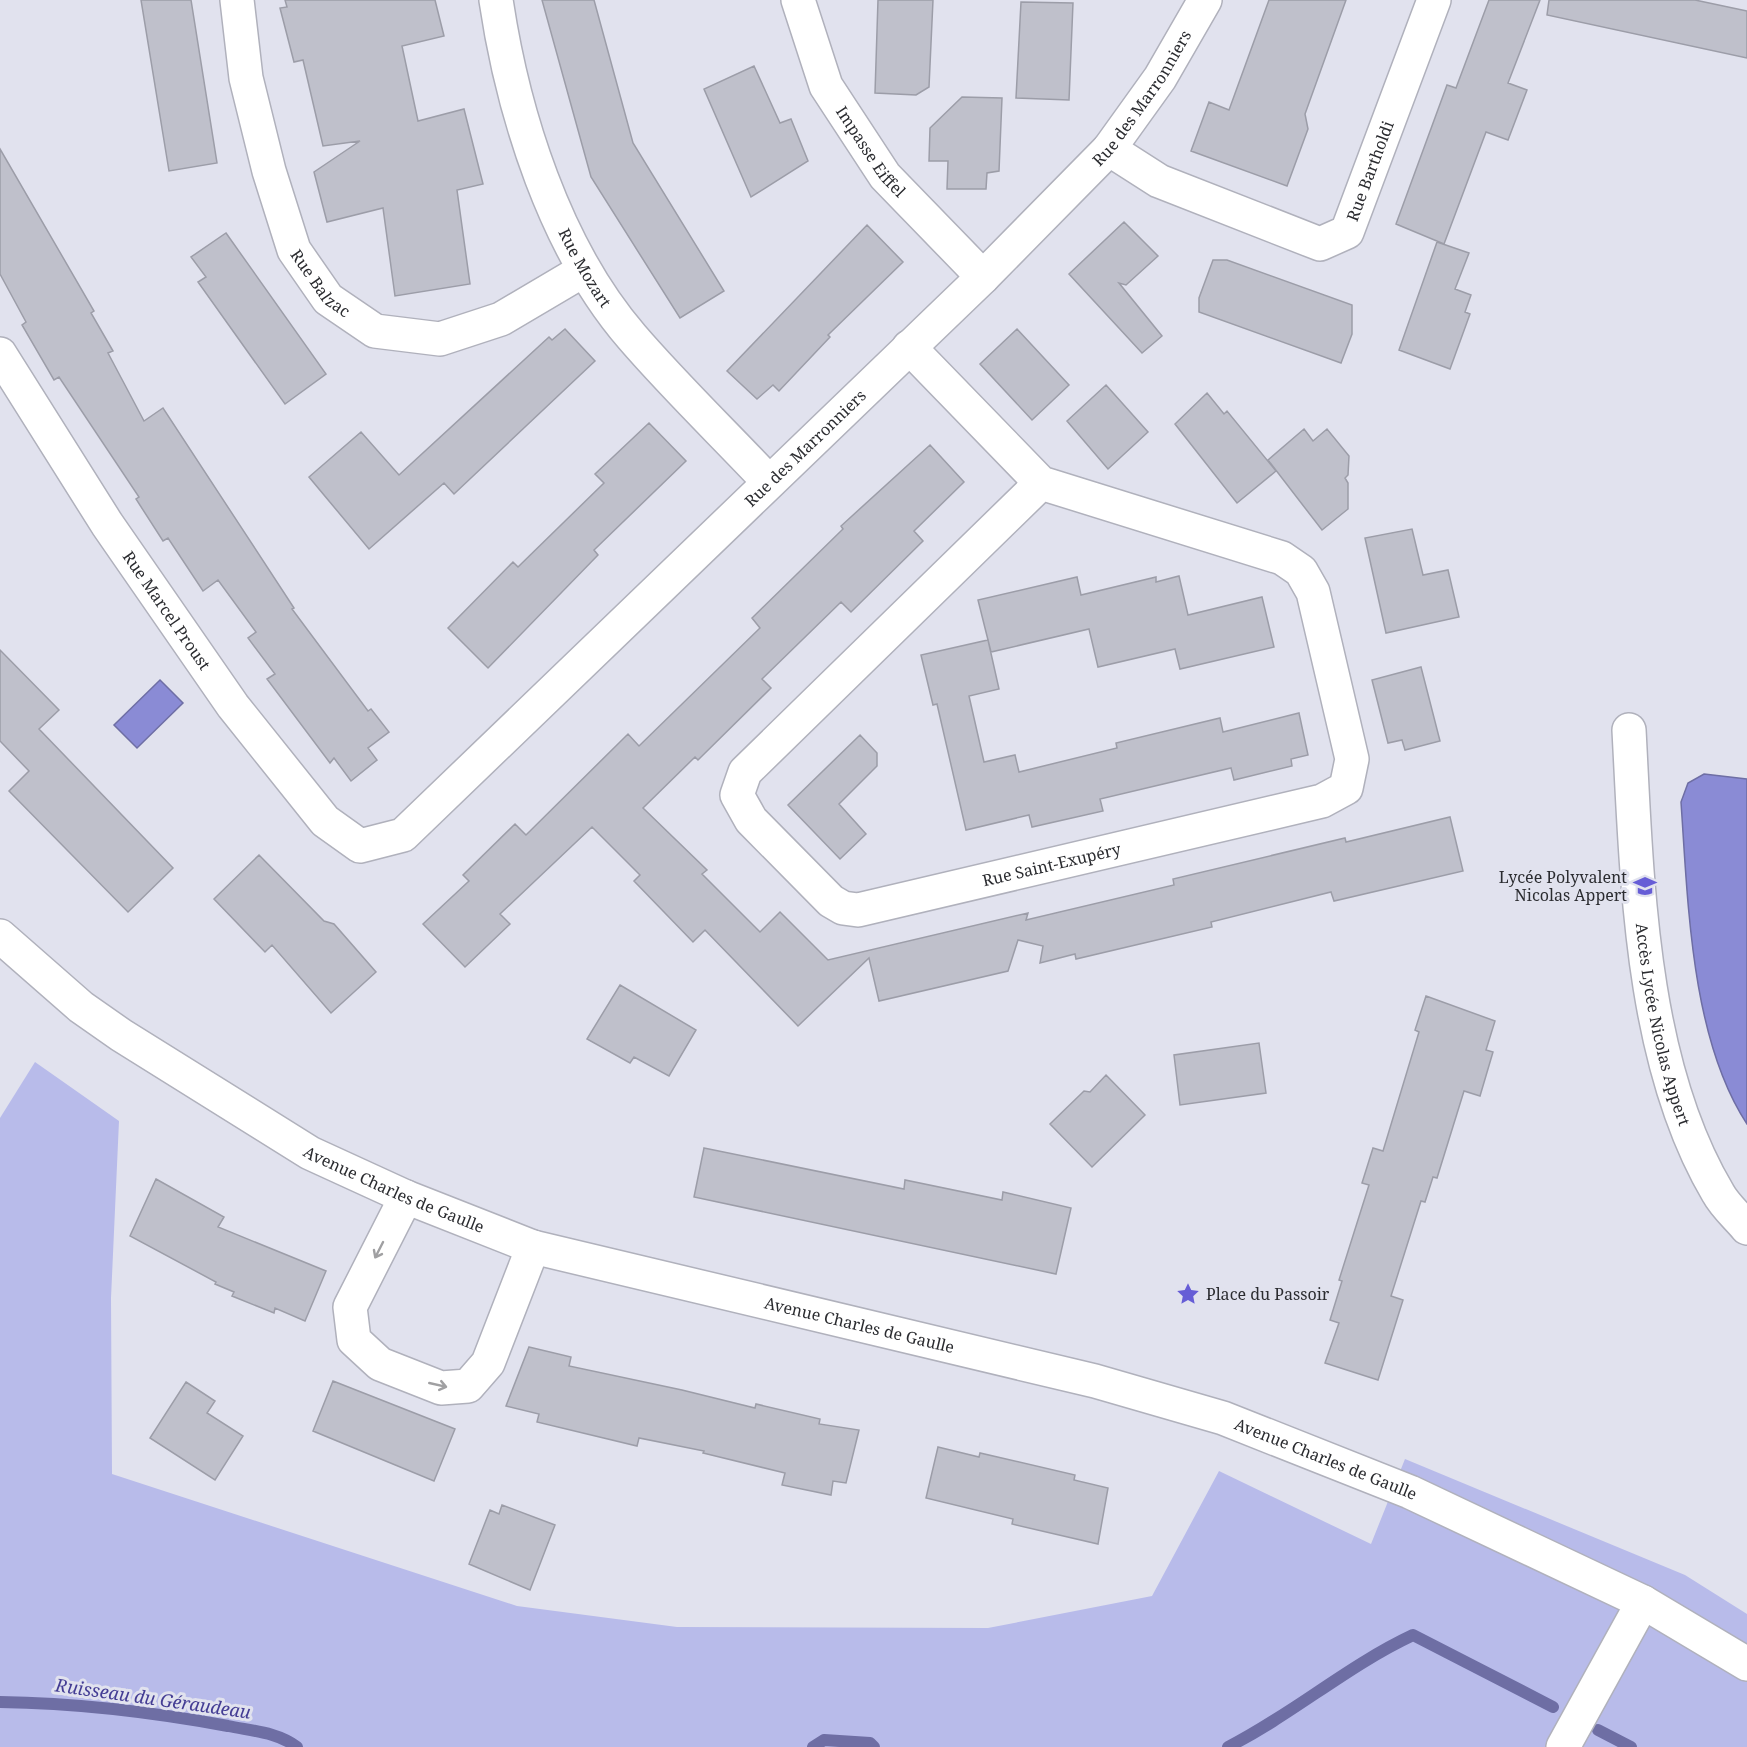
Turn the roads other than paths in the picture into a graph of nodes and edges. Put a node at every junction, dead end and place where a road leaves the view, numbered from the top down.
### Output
1 (237, 0) edge
2 (496, 0) edge
3 (798, 0) edge
4 (1205, 0) edge
5 (1434, 0) edge
6 (1109, 149) junction
7 (584, 270) junction
8 (983, 277) junction
9 (909, 347) junction
10 (0, 354) edge
11 (769, 482) junction
12 (1041, 483) junction
13 (1629, 730) dead end
14 (360, 846) joint
15 (0, 936) edge
16 (406, 1197) junction
17 (1747, 1228) edge
18 (533, 1247) junction
19 (1643, 1602) junction
20 (1747, 1664) edge
21 (1563, 1747) edge

1 - 7 street, Rue Balzac
2 - 7 street, Rue Mozart
3 - 8 street, Impasse Eiffel
4 - 6 street, Rue des Marronniers
5 - 6 street, Rue Bartholdi
6 - 8 street, Rue des Marronniers
7 - 11 street, Rue Mozart
8 - 9 street, Rue des Marronniers
9 - 11 street, Rue des Marronniers
9 - 12 street, Rue Saint-Exupéry
10 - 14 street, Rue Marcel Proust
11 - 14 street, Rue des Marronniers
12 - 12 street, Rue Saint-Exupéry
13 - 17 street, Accès Lycée Nicolas Appert
15 - 16 street, Avenue Charles de Gaulle
16 - 18 street, Avenue Charles de Gaulle
16 -> 18 street
18 - 19 street, Avenue Charles de Gaulle
19 - 20 street, Avenue Charles de Gaulle
19 - 21 street

